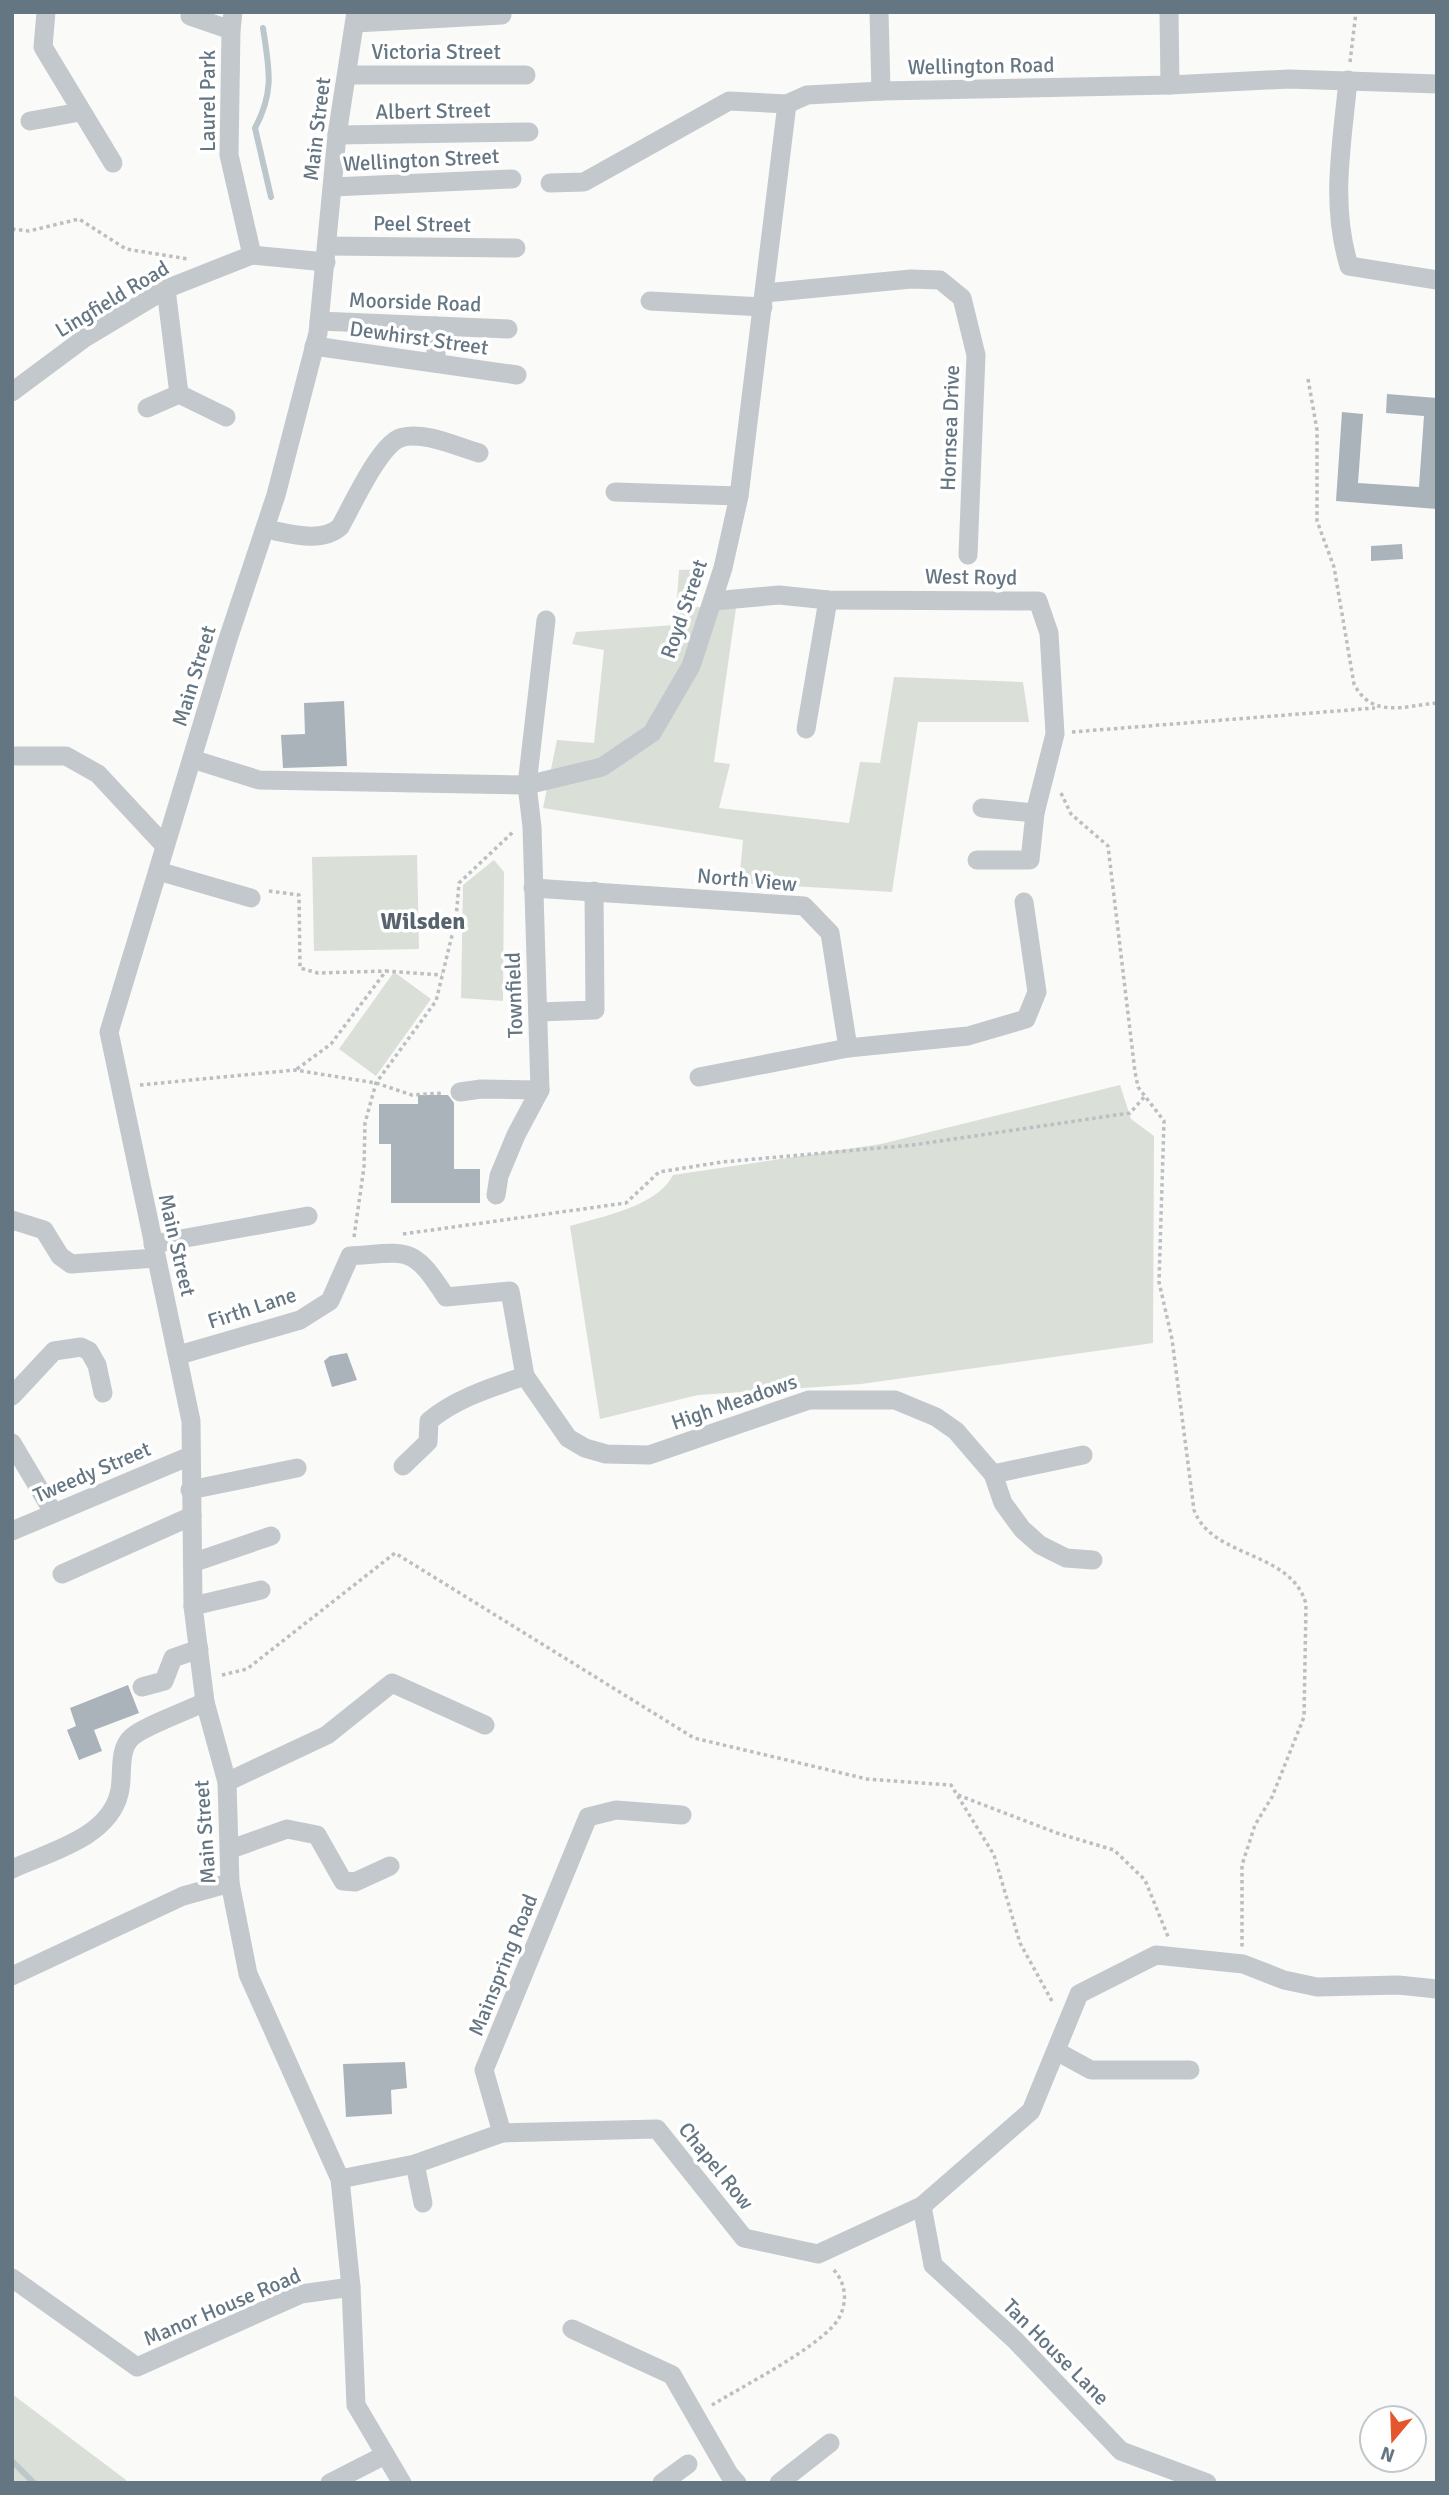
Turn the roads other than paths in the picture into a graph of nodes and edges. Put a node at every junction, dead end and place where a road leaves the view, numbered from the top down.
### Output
1 (46, 12) edge
2 (879, 12) edge
3 (1170, 12) edge
4 (502, 15) dead end
5 (190, 16) dead end
6 (356, 18) edge
7 (232, 21) edge
8 (347, 75) junction
9 (526, 75) dead end
10 (1348, 80) junction
11 (1437, 84) edge
12 (1170, 85) junction
13 (881, 91) junction
14 (787, 104) junction
15 (80, 112) junction
16 (30, 121) dead end
17 (529, 132) dead end
18 (337, 135) junction
19 (113, 163) dead end
20 (512, 179) dead end
21 (550, 183) dead end
22 (333, 187) junction
23 (516, 248) dead end
24 (327, 254) junction
25 (252, 255) junction
26 (1437, 280) edge
27 (166, 289) junction
28 (764, 300) junction
29 (650, 301) dead end
30 (319, 321) junction
31 (436, 326) junction
32 (508, 329) dead end
33 (314, 346) junction
34 (436, 363) junction
35 (517, 375) dead end
36 (12, 392) edge
37 (179, 394) junction
38 (147, 408) dead end
39 (226, 417) dead end
40 (479, 453) dead end
41 (615, 492) dead end
42 (739, 496) junction
43 (265, 529) junction
44 (968, 555) dead end
45 (828, 600) junction
46 (713, 601) junction
47 (546, 620) dead end
48 (806, 729) dead end
49 (12, 756) edge
50 (192, 759) junction
51 (527, 785) junction
52 (982, 808) dead end
53 (1035, 813) junction
54 (165, 846) junction
55 (977, 860) dead end
56 (158, 871) junction
57 (533, 888) junction
58 (594, 891) junction
59 (251, 898) road end
60 (1024, 902) dead end
61 (538, 1012) junction
62 (848, 1048) junction
63 (699, 1077) dead end
64 (540, 1090) junction
65 (460, 1092) road end
66 (496, 1195) dead end
67 (308, 1216) dead end
68 (12, 1220) edge
69 (154, 1251) junction
70 (179, 1356) junction
71 (525, 1376) junction
72 (103, 1393) dead end
73 (12, 1396) edge
74 (12, 1443) edge
75 (1083, 1455) dead end
76 (190, 1456) junction
77 (403, 1466) dead end
78 (297, 1468) dead end
79 (993, 1474) junction
80 (190, 1490) junction
81 (53, 1512) junction
82 (192, 1516) junction
83 (12, 1531) edge
84 (271, 1535) dead end
85 (1093, 1560) dead end
86 (195, 1562) junction
87 (62, 1574) dead end
88 (261, 1590) dead end
89 (193, 1606) junction
90 (199, 1649) junction
91 (142, 1687) dead end
92 (205, 1702) junction
93 (485, 1726) dead end
94 (227, 1782) junction
95 (682, 1815) dead end
96 (231, 1849) junction
97 (390, 1866) dead end
98 (12, 1869) edge
99 (230, 1883) junction
100 (12, 1976) edge
101 (1437, 1989) edge
102 (1058, 2052) junction
103 (1190, 2070) dead end
104 (502, 2133) junction
105 (415, 2164) junction
106 (340, 2179) junction
107 (423, 2203) dead end
108 (922, 2206) junction
109 (12, 2278) edge
110 (351, 2287) junction
111 (572, 2329) dead end
112 (830, 2443) dead end
113 (385, 2455) junction
114 (688, 2464) dead end
115 (330, 2483) edge
116 (402, 2483) edge
117 (662, 2483) edge
118 (737, 2483) edge
119 (779, 2483) edge
120 (1207, 2483) edge

1 - 15 street
2 - 13 street
3 - 12 street
4 - 6 street
5 - 7 street, Laurel Park
6 - 8 street, Main Street
7 - 25 street, Laurel Park
8 - 9 street, Victoria Street
8 - 18 street, Main Street
10 - 11 street, Wellington Road
10 - 12 street, Wellington Road
10 - 26 street
12 - 13 street, Wellington Road
13 - 14 street, Wellington Road
14 - 21 street, Wellington Road
14 - 28 street, Royd Street
15 - 16 street
15 - 19 street
17 - 18 street, Albert Street
18 - 22 street, Main Street
20 - 22 street, Wellington Street
22 - 24 street, Main Street
23 - 24 street, Peel Street
24 - 25 street, Lingfield Road
24 - 30 street, Main Street
25 - 27 street, Lingfield Road
27 - 36 street, Lingfield Road
27 - 37 street
28 - 29 street, Hornsea Drive
28 - 42 street, Royd Street
28 - 44 street, Hornsea Drive
30 - 31 street, Moorside Road
30 - 33 street, Main Street
31 - 32 street, Moorside Road
31 - 34 street
33 - 34 street, Dewhirst Street
33 - 43 street, Main Street
34 - 35 street, Dewhirst Street
37 - 38 street
37 - 39 street
40 - 43 street
41 - 42 street
42 - 46 street, Royd Street
43 - 50 street, Main Street
45 - 46 street, West Royd
45 - 48 street
45 - 53 street, West Royd
46 - 51 street, Royd Street
47 - 51 street, Townfield
49 - 54 street
50 - 51 street, Royd Street
50 - 54 street, Main Street
51 - 57 street, Townfield
52 - 53 street
53 - 55 street, West Royd
54 - 56 street, Main Street
56 - 59 street
56 - 69 street, Main Street
57 - 58 street, North View
57 - 61 street, Townfield
58 - 61 street
58 - 62 street, North View
60 - 62 street
61 - 64 street, Townfield
62 - 63 street
64 - 65 street
64 - 66 street, Townfield
67 - 69 street
68 - 69 street
69 - 70 street, Main Street
70 - 71 street, Firth Lane
70 - 76 street, Main Street
71 - 77 street
71 - 79 street, High Meadows
72 - 73 street
74 - 81 street
75 - 79 street
76 - 80 street, Main Street
76 - 81 street, Tweedy Street
78 - 80 street
79 - 85 street, High Meadows
80 - 82 street, Main Street
81 - 83 street, Tweedy Street
82 - 86 street, Main Street
82 - 87 street
84 - 86 street
86 - 89 street, Main Street
88 - 89 street
89 - 90 street, Main Street
90 - 91 street
90 - 92 street, Main Street
92 - 94 street, Main Street
92 - 98 street
93 - 94 street
94 - 96 street, Main Street
95 - 104 street, Mainspring Road
96 - 97 street
96 - 99 street, Main Street
99 - 100 street
99 - 106 street, Main Street
101 - 102 street
102 - 103 street
102 - 108 street
104 - 105 street, Chapel Row
104 - 108 street, Chapel Row
105 - 106 street, Chapel Row
105 - 107 street
106 - 110 street, Main Street
108 - 120 street, Tan House Lane
109 - 110 street, Manor House Road
110 - 113 street, Main Street
111 - 118 street
112 - 119 street
113 - 115 street
113 - 116 street, Main Street
114 - 117 street

